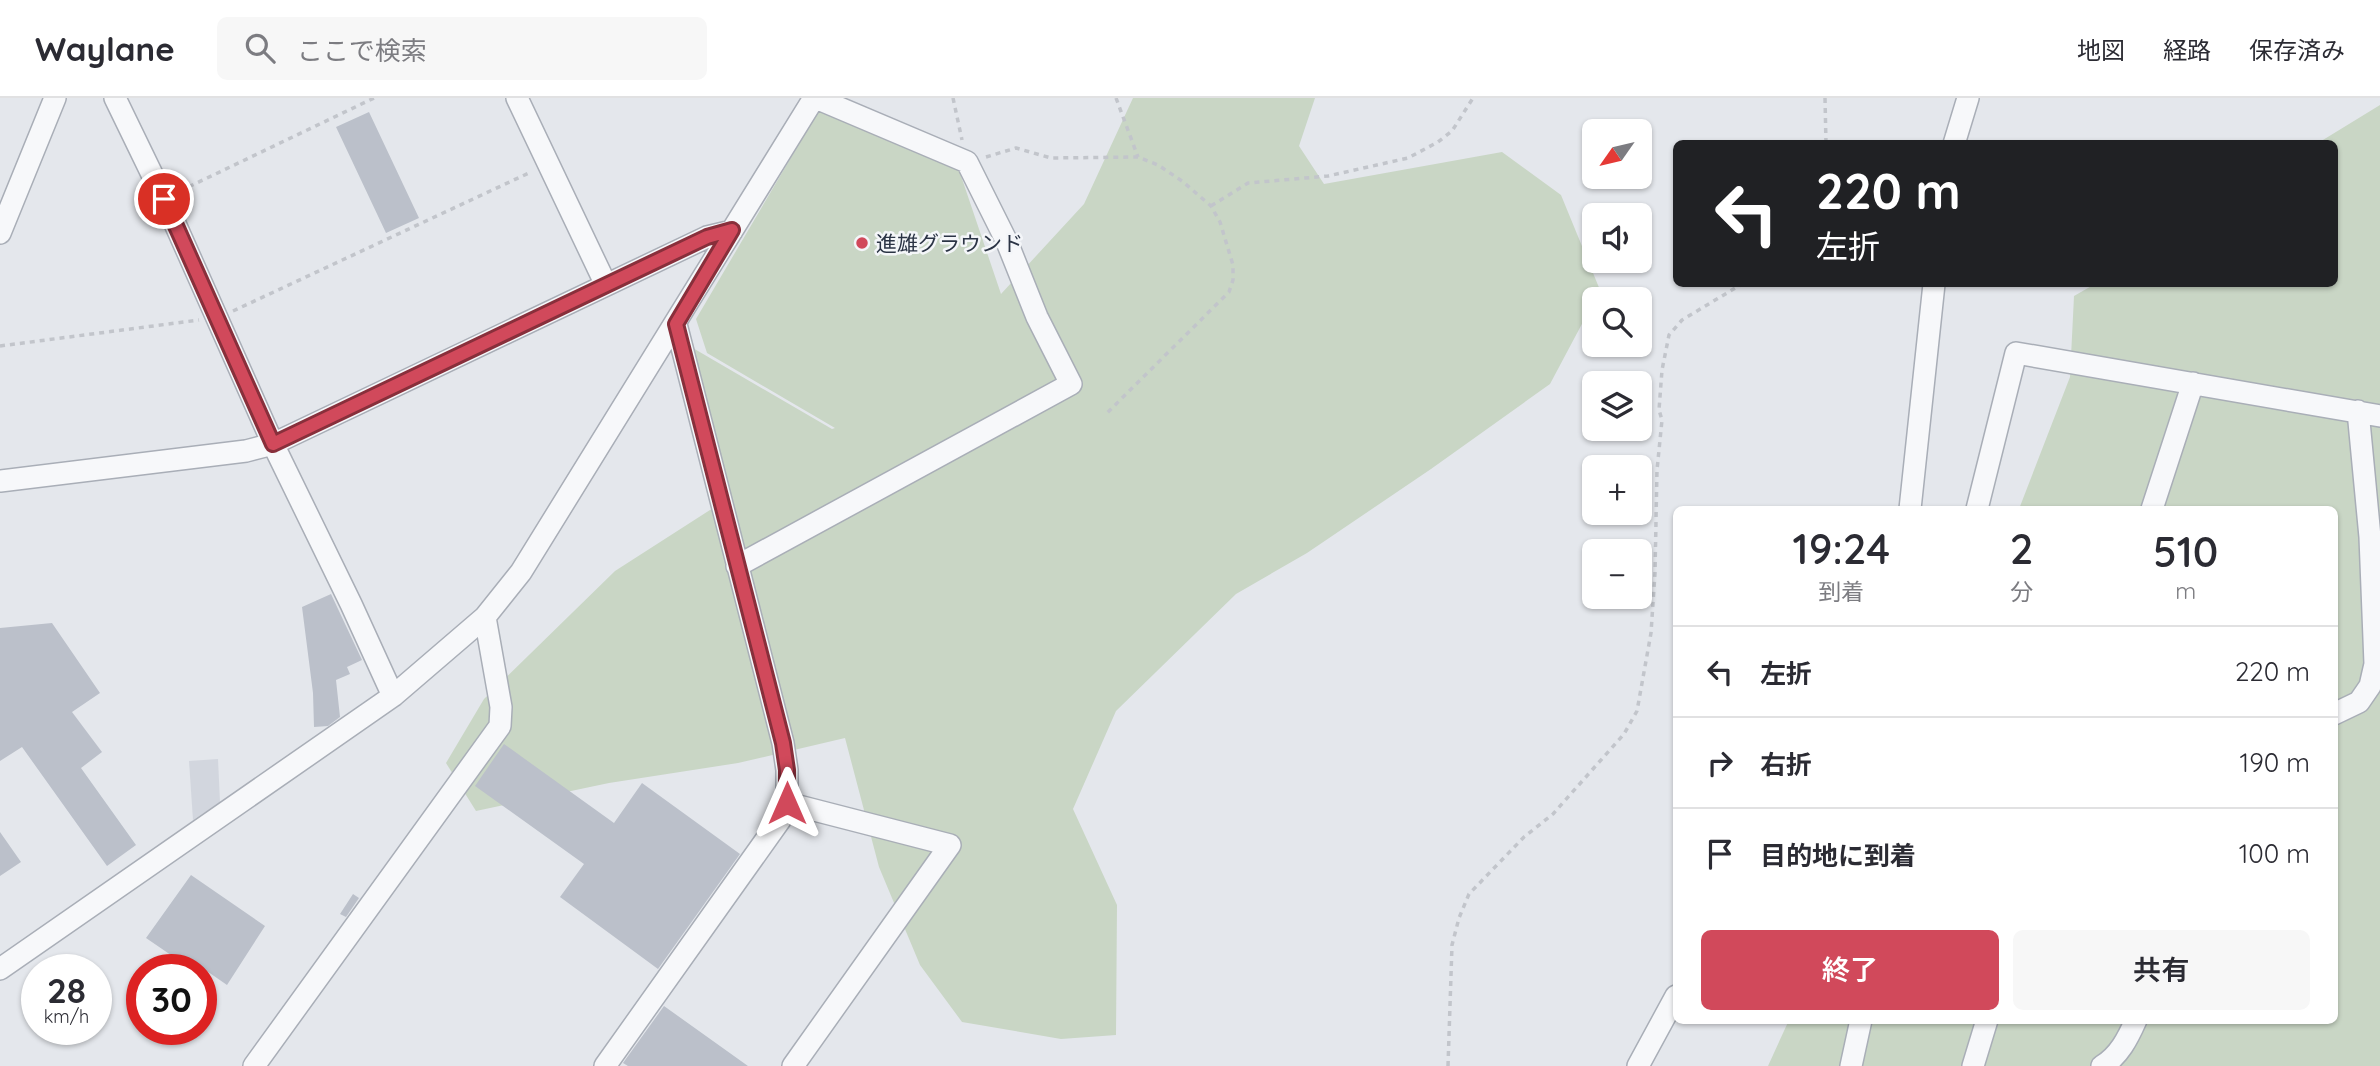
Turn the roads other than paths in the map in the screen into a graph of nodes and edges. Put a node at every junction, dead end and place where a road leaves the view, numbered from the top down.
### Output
1 (55, 98) edge
2 (115, 98) edge
3 (517, 98) edge
4 (815, 98) edge
5 (1968, 98) edge
6 (1955, 140) edge
7 (732, 230) junction
8 (0, 233) edge
9 (606, 285) junction
10 (1934, 287) edge
11 (676, 324) junction
12 (2193, 383) junction
13 (2358, 411) junction
14 (2380, 416) edge
15 (273, 444) junction
16 (0, 481) edge
17 (1910, 506) edge
18 (1979, 506) edge
19 (2153, 506) edge
20 (737, 566) junction
21 (485, 617) junction
22 (393, 696) junction
23 (2338, 712) edge
24 (787, 803) junction
25 (0, 969) edge
26 (1673, 1002) edge
27 (1860, 1024) edge
28 (1986, 1024) edge
29 (2134, 1024) edge
30 (254, 1066) edge
31 (605, 1066) edge
32 (793, 1066) edge
33 (1638, 1066) edge
34 (1851, 1066) edge
35 (1973, 1066) edge
36 (2102, 1066) edge

1 - 8 street
2 - 15 street
3 - 9 street
4 - 7 street
4 - 20 street
5 - 6 street
7 - 9 street
7 - 11 street
9 - 15 street
10 - 17 street
11 - 20 street
11 - 21 street
12 - 13 street
12 - 18 street
12 - 19 street
13 - 14 street
13 - 23 street
15 - 16 street
15 - 22 street
20 - 24 street
21 - 22 street
21 - 30 street
22 - 25 street
24 - 31 street
24 - 32 street
26 - 33 street
27 - 34 street
28 - 35 street
29 - 36 street

